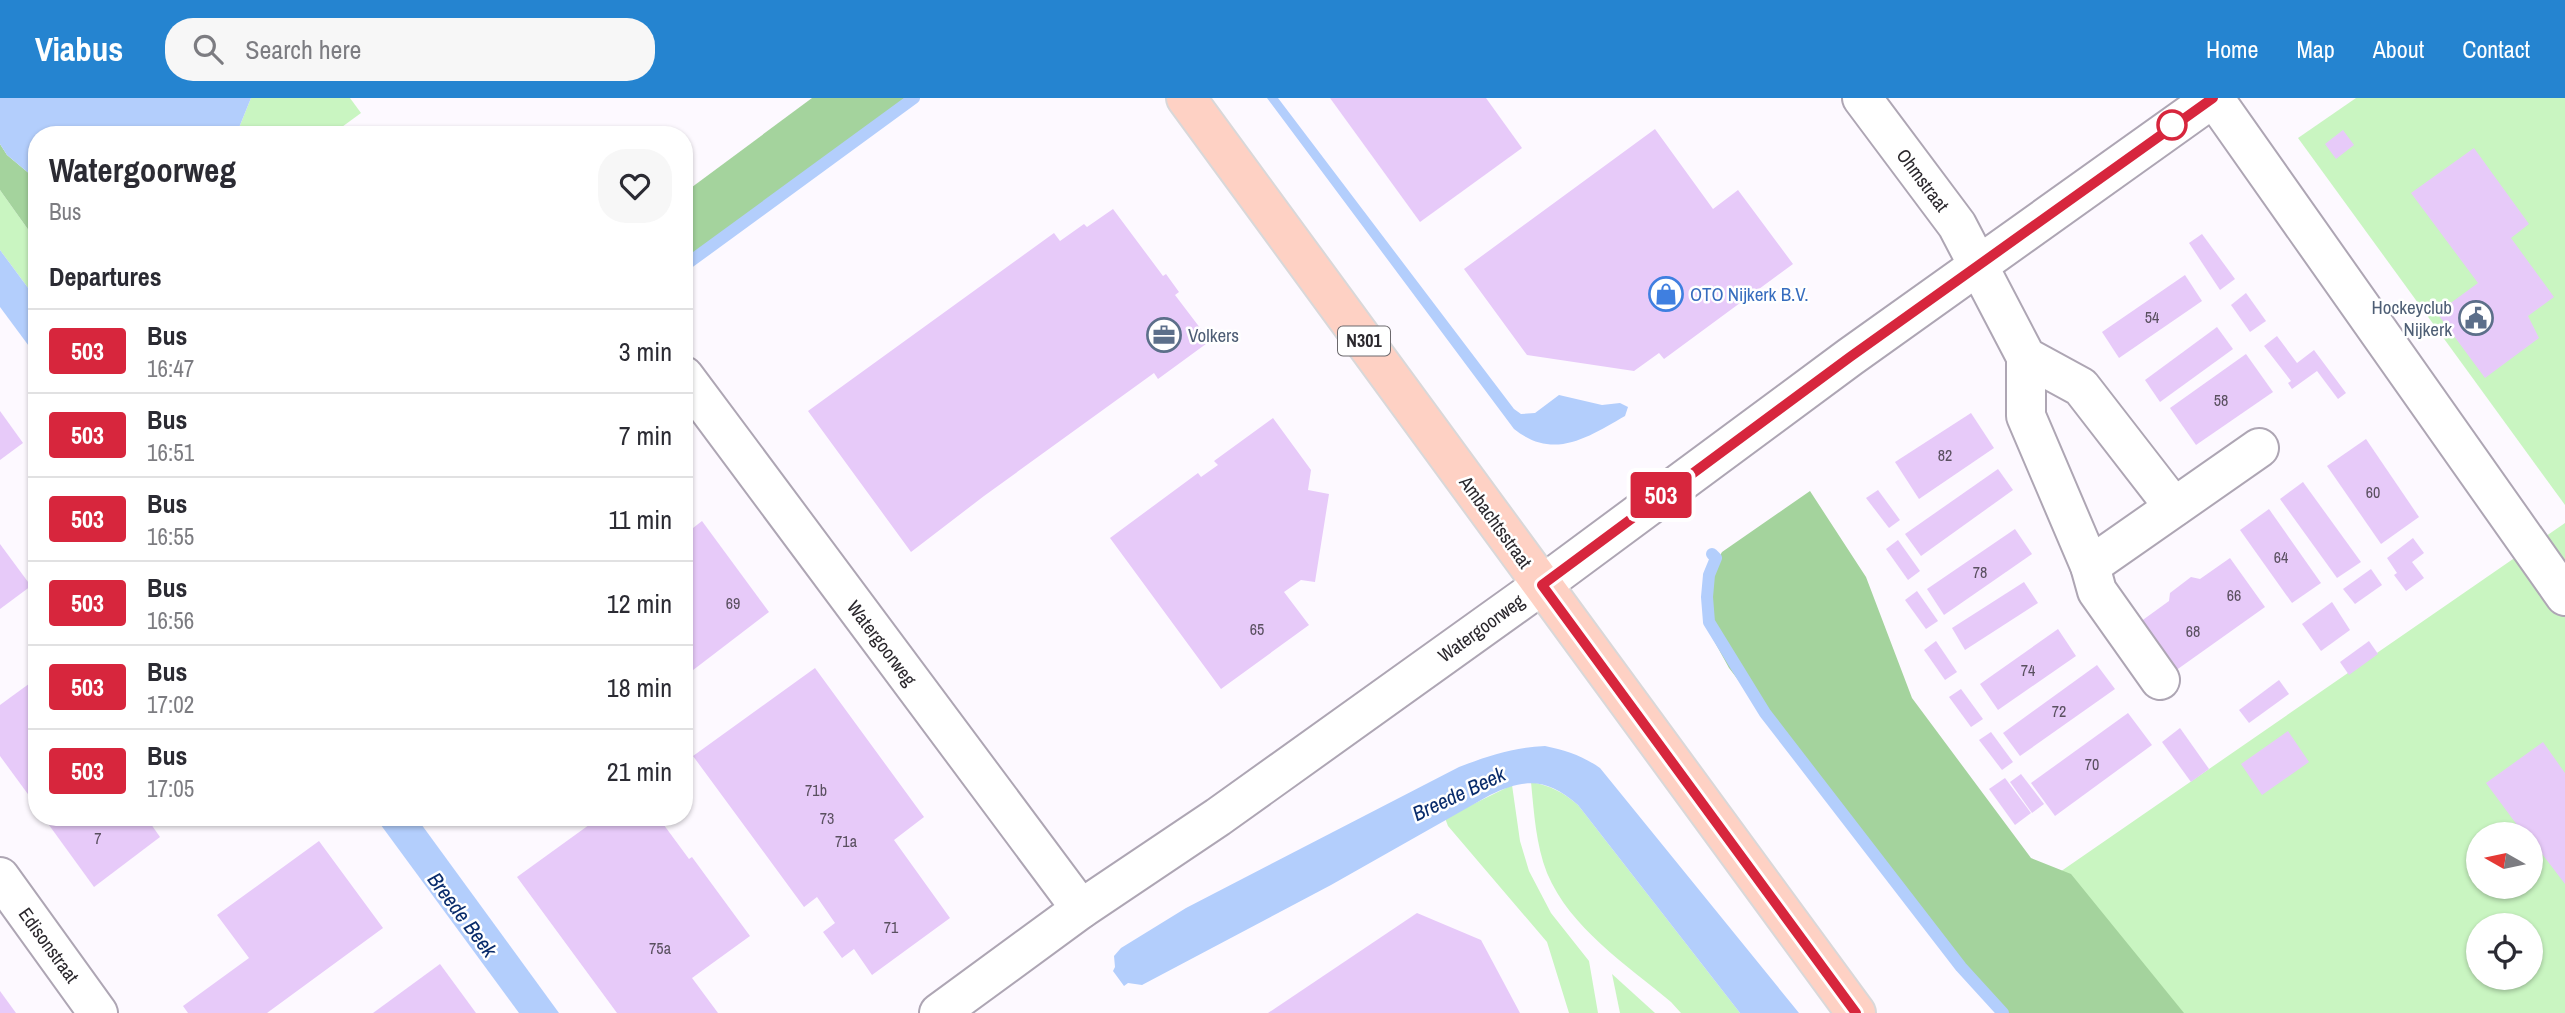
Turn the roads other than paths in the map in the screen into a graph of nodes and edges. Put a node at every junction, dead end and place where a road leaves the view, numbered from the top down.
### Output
1 (1186, 98) edge
2 (1862, 98) edge
3 (2213, 98) edge
4 (1978, 265) junction
5 (2026, 357) junction
6 (693, 388) edge
7 (2259, 448) dead end
8 (2174, 507) junction
9 (2090, 566) junction
10 (1542, 585) junction
11 (2565, 596) edge
12 (2160, 680) dead end
13 (0, 877) edge
14 (1081, 909) junction
15 (98, 1013) edge
16 (939, 1013) edge
17 (1856, 1013) edge

1 - 10 main road, Ambachtsstraat / N301
2 - 4 street, Ohmstraat
3 - 4 street, Watergoorweg
3 - 11 street, Watergoorweg
4 - 5 street
4 - 10 street, Watergoorweg
5 - 8 street
5 - 9 street
6 - 14 street, Watergoorweg
7 - 8 street
8 - 9 street
9 - 12 street
10 - 14 street, Watergoorweg
10 - 17 main road, Ambachtsstraat / N301
13 - 15 street, Edisonstraat
14 - 16 street, Watergoorweg

